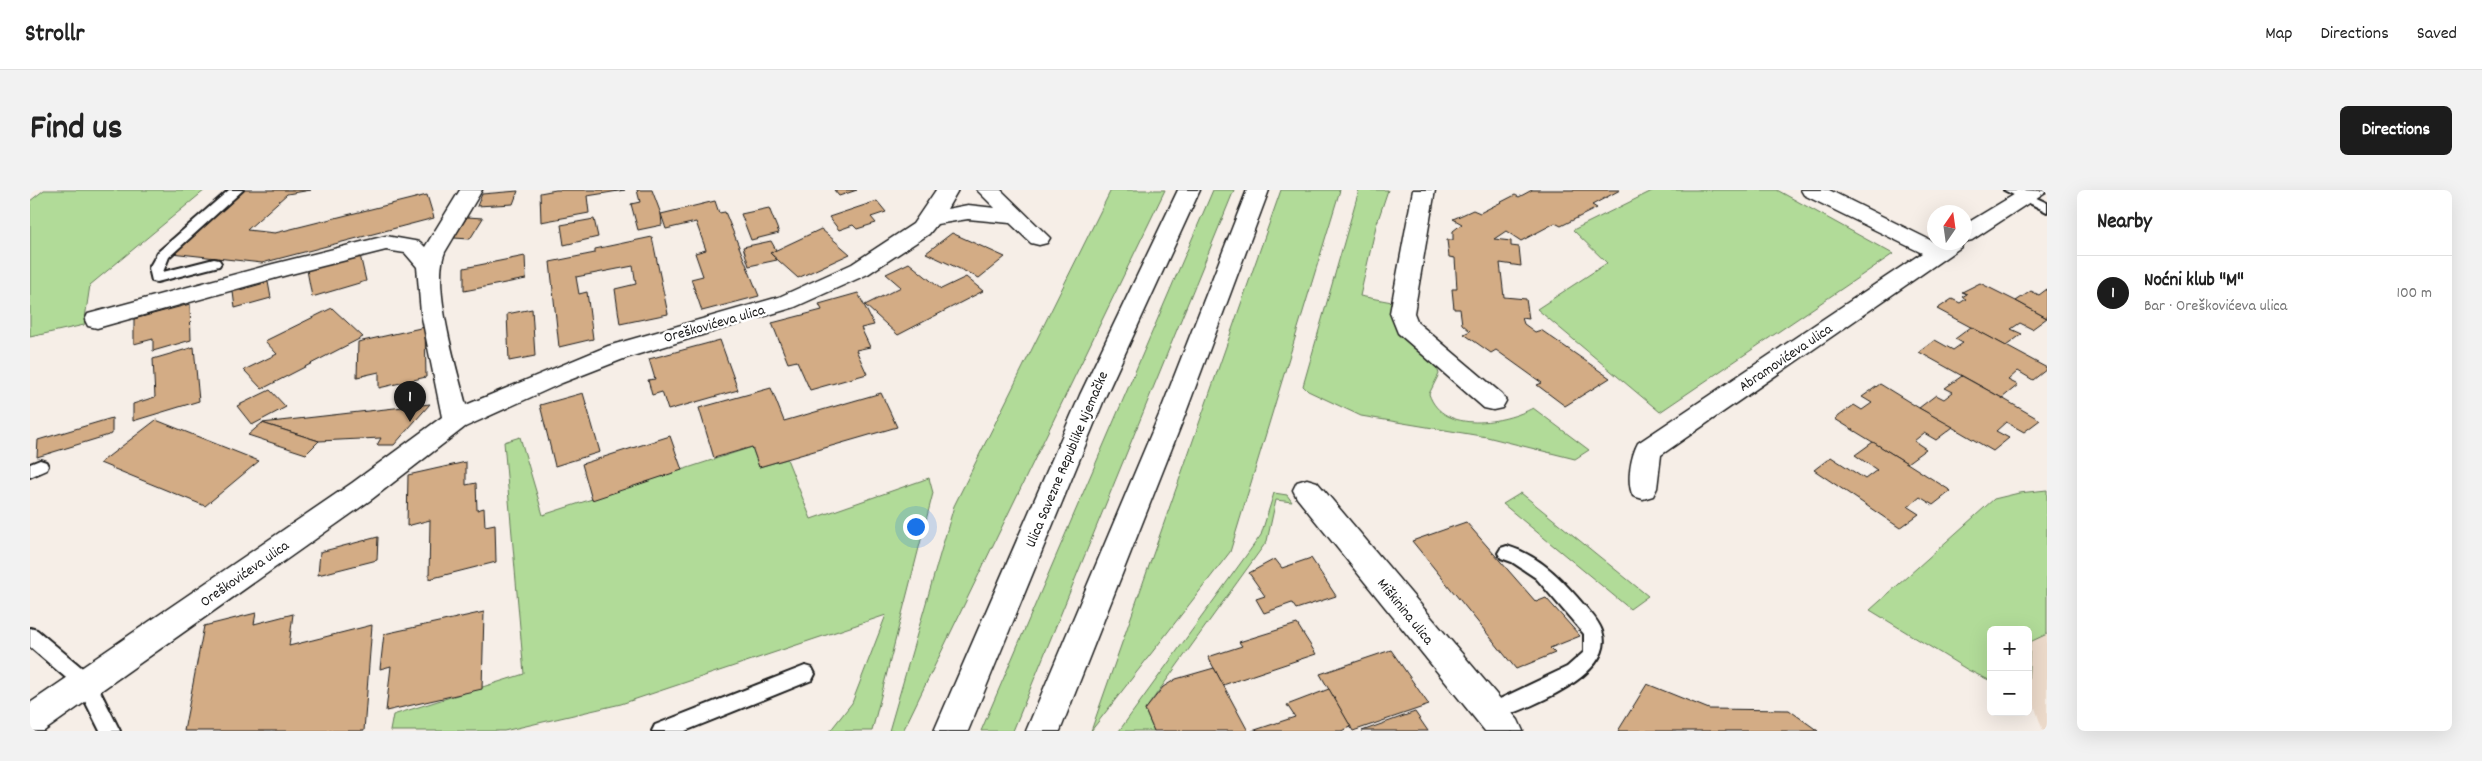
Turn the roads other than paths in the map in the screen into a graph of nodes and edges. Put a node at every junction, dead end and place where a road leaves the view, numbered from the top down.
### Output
1 (237, 190) edge
2 (471, 190) edge
3 (947, 190) edge
4 (988, 190) edge
5 (1189, 190) edge
6 (1258, 190) edge
7 (1424, 190) edge
8 (1812, 190) edge
9 (2024, 192) edge
10 (2047, 208) edge
11 (1016, 217) junction
12 (930, 220) junction
13 (1972, 229) edge
14 (1039, 238) dead end
15 (1927, 239) edge
16 (1942, 250) edge
17 (214, 263) dead end
18 (428, 265) junction
19 (97, 320) dead end
20 (1493, 401) dead end
21 (456, 420) junction
22 (1643, 488) dead end
23 (1307, 490) dead end
24 (1507, 553) dead end
25 (30, 636) edge
26 (804, 674) dead end
27 (86, 683) junction
28 (30, 722) edge
29 (1498, 722) edge
30 (110, 731) edge
31 (662, 731) edge
32 (951, 731) edge
33 (1043, 731) edge

1 - 17 lane
2 - 18 street
3 - 12 street, Oreškovićeva ulica
4 - 11 street
5 - 32 street, Ulica Savezne Republike Njemačke
6 - 33 street
7 - 20 street
8 - 15 street
9 - 10 lane
9 - 13 street
11 - 12 street
11 - 14 street
12 - 21 street, Oreškovićeva ulica
16 - 22 street, Abramovićeva ulica
18 - 19 street
18 - 21 street
21 - 27 street, Oreškovićeva ulica
23 - 29 street, Miškinina ulica
24 - 29 lane
25 - 27 lane
26 - 31 lane
27 - 28 street, Oreškovićeva ulica
27 - 30 lane

